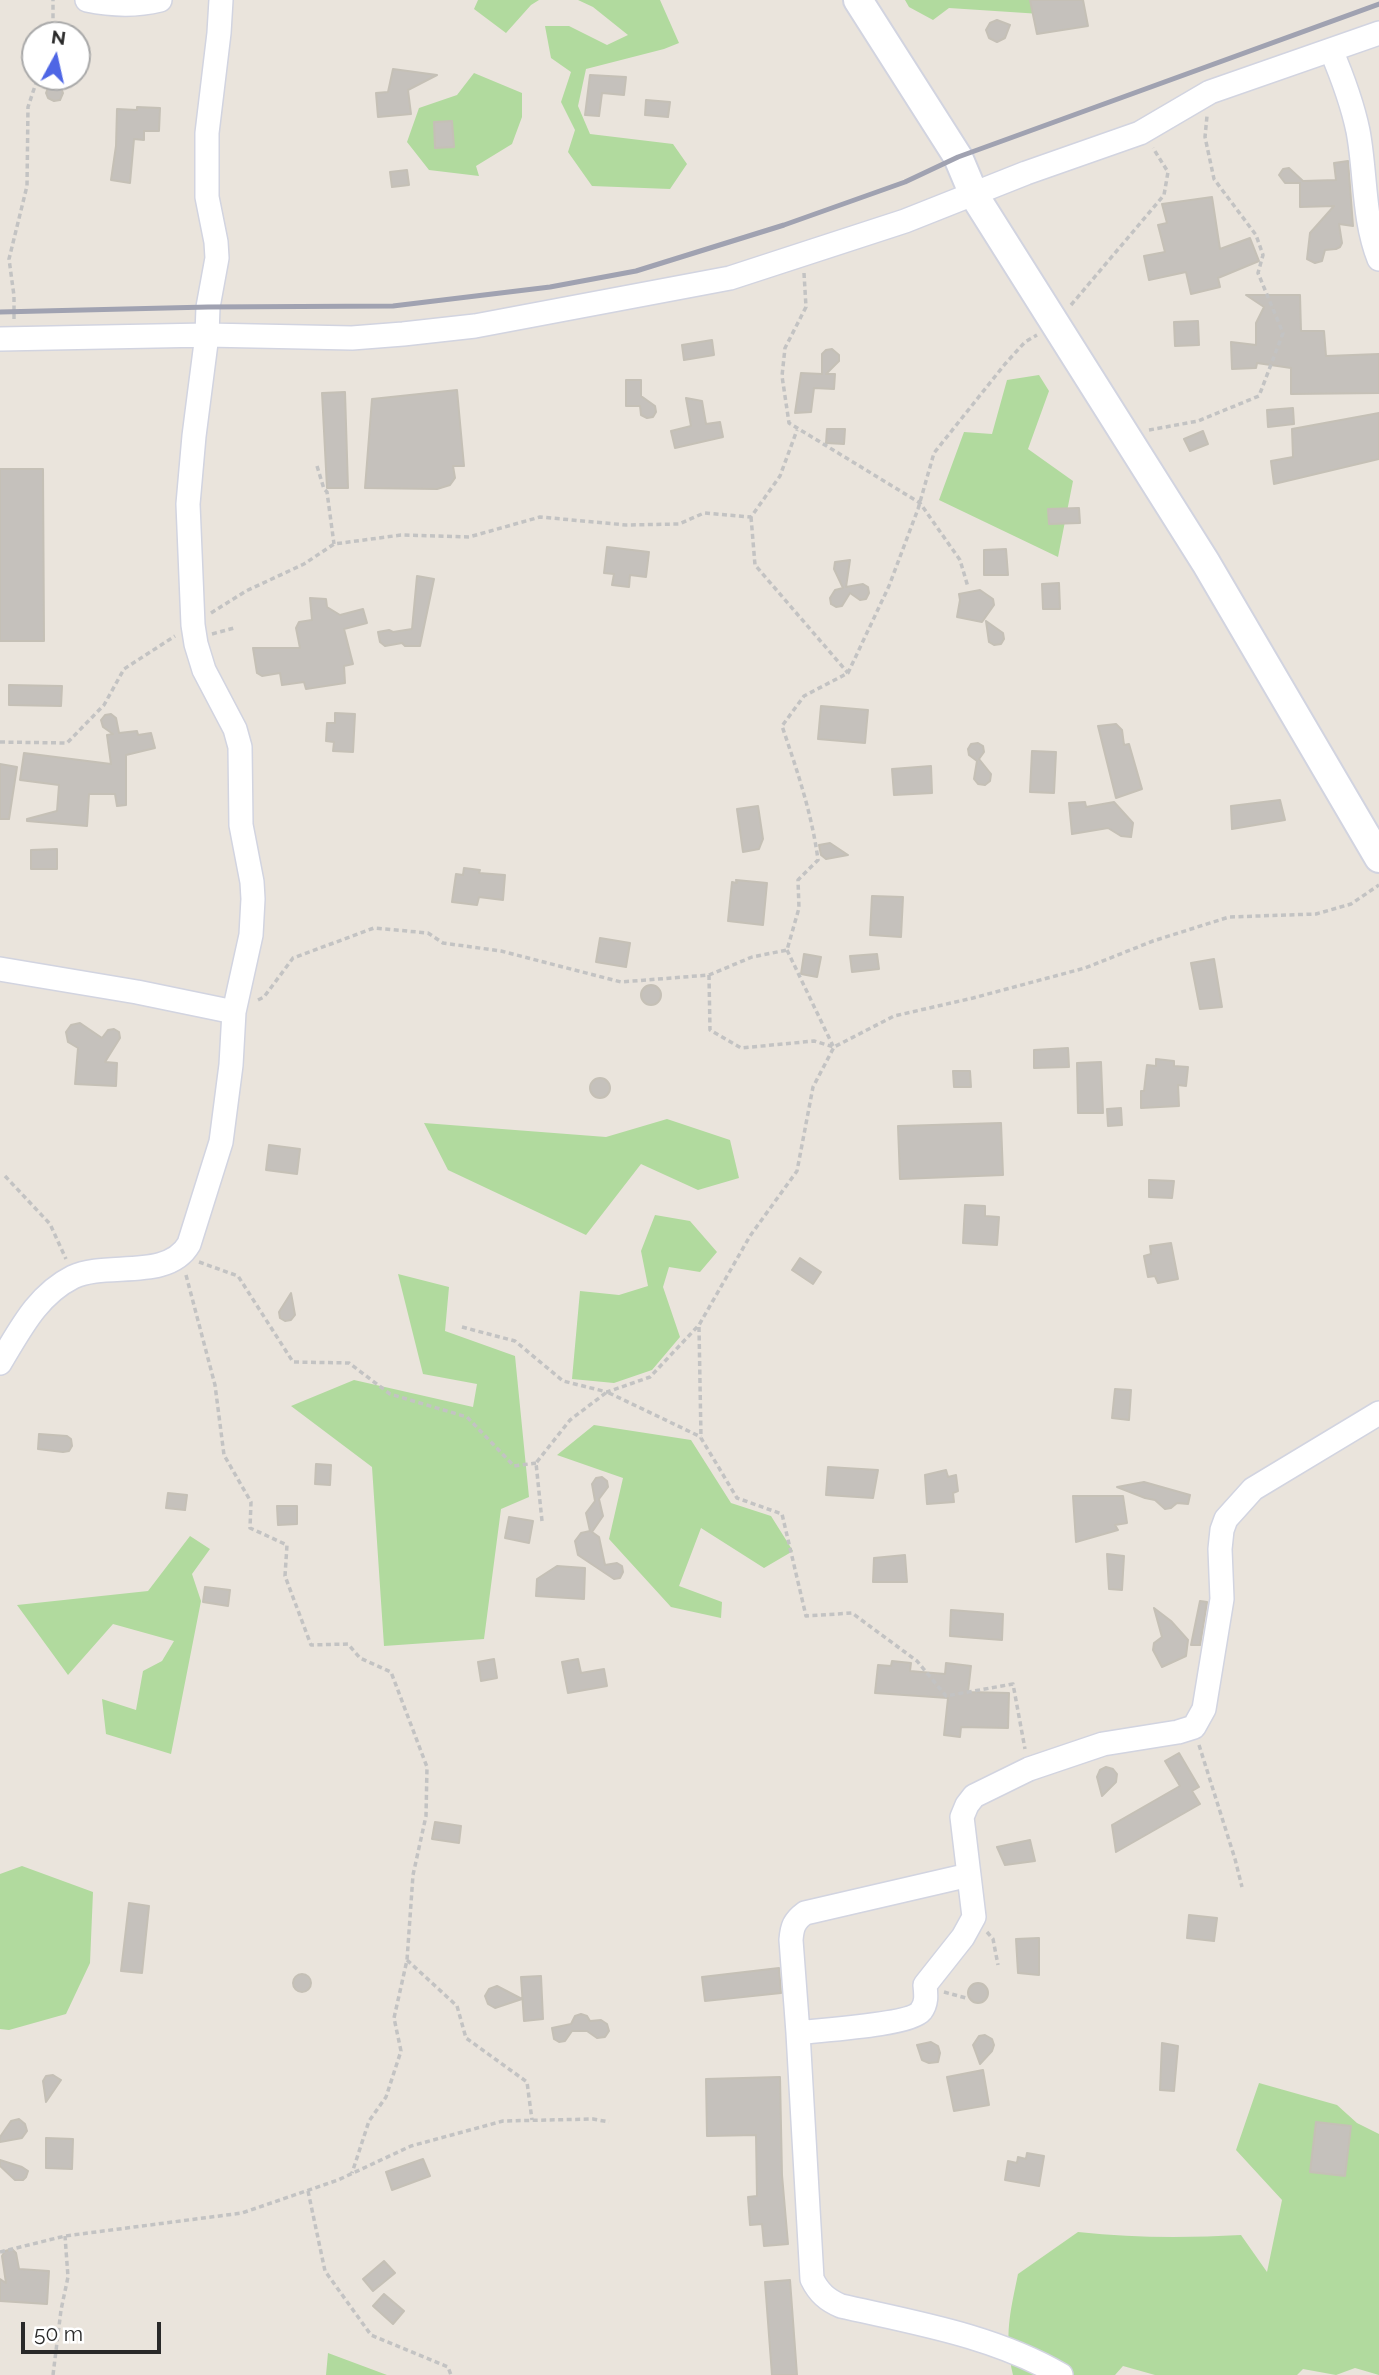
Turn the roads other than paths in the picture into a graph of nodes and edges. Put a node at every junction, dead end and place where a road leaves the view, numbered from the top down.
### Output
1 (87, 0) edge
2 (160, 0) edge
3 (221, 0) edge
4 (858, 0) edge
5 (1379, 33) edge
6 (1331, 50) junction
7 (974, 195) junction
8 (1379, 258) edge
9 (207, 335) junction
10 (7, 338) edge
11 (1379, 858) edge
12 (0, 969) edge
13 (234, 1012) junction
14 (0, 1363) edge
15 (1379, 1413) edge
16 (968, 1875) junction
17 (798, 2034) junction
18 (1061, 2375) edge

1 - 2 street
3 - 9 street
4 - 7 street
5 - 6 street
6 - 7 street
6 - 8 street
7 - 9 street
7 - 11 street
9 - 10 street
9 - 13 street
12 - 13 street
13 - 14 street
15 - 16 street
16 - 17 street
16 - 17 street
17 - 18 street

